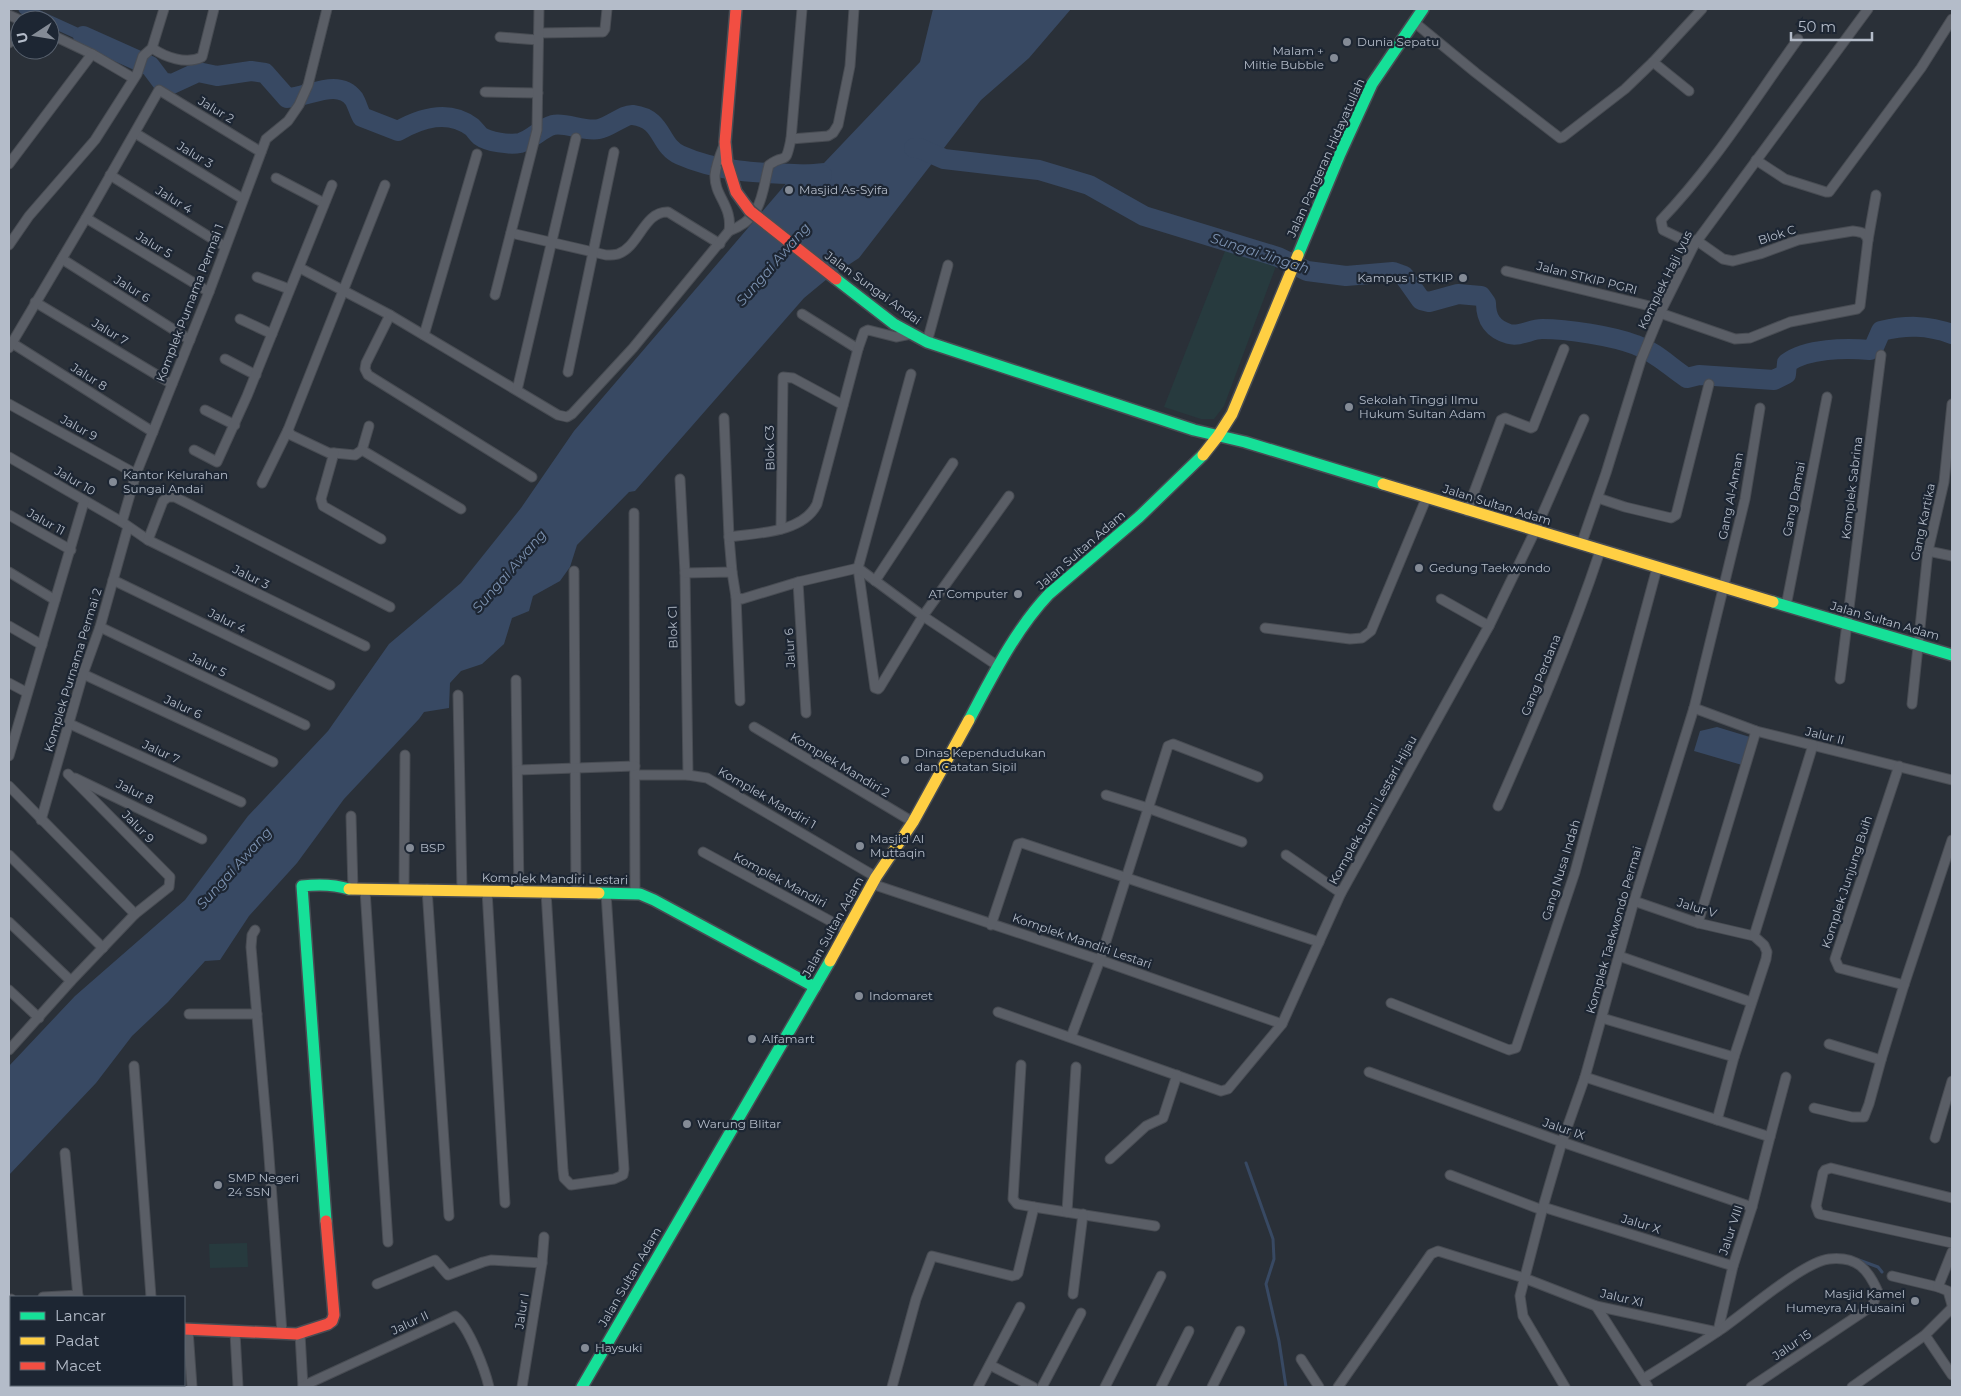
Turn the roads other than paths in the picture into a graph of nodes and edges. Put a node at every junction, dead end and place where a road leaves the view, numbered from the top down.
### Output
1 (164, 9) edge
2 (214, 9) edge
3 (327, 9) edge
4 (539, 9) edge
5 (607, 9) edge
6 (736, 9) edge
7 (802, 9) edge
8 (854, 9) edge
9 (1423, 9) edge
10 (1702, 9) edge
11 (1868, 9) edge
12 (1952, 19) edge
13 (1414, 22) junction
14 (538, 36) junction
15 (500, 37) dead end
16 (60, 39) edge
17 (1798, 39) dead end
18 (152, 48) junction
19 (92, 54) junction
20 (1653, 62) junction
21 (133, 78) junction
22 (1689, 91) dead end
23 (485, 92) dead end
24 (538, 93) junction
25 (135, 134) junction
26 (576, 138) dead end
27 (791, 139) junction
28 (261, 152) junction
29 (614, 152) dead end
30 (477, 154) dead end
31 (1756, 160) junction
32 (723, 161) junction
33 (9, 164) edge
34 (110, 175) junction
35 (276, 178) dead end
36 (332, 184) dead end
37 (386, 186) dead end
38 (1876, 195) dead end
39 (243, 198) junction
40 (324, 203) junction
41 (86, 218) junction
42 (729, 231) junction
43 (511, 233) junction
44 (1868, 240) junction
45 (552, 242) junction
46 (1695, 243) junction
47 (720, 244) junction
48 (9, 245) edge
49 (224, 246) junction
50 (593, 253) junction
51 (62, 259) junction
52 (948, 265) dead end
53 (300, 268) junction
54 (1506, 272) dead end
55 (257, 277) dead end
56 (289, 289) junction
57 (344, 290) junction
58 (208, 292) junction
59 (495, 295) dead end
60 (35, 302) junction
61 (1661, 311) junction
62 (802, 314) dead end
63 (390, 315) junction
64 (240, 319) dead end
65 (272, 334) junction
66 (911, 334) junction
67 (424, 335) junction
68 (190, 340) junction
69 (927, 342) junction
70 (10, 346) edge
71 (858, 349) junction
72 (1564, 349) dead end
73 (1881, 355) dead end
74 (225, 359) dead end
75 (568, 372) dead end
76 (256, 374) junction
77 (911, 374) dead end
78 (172, 384) junction
79 (1710, 384) dead end
80 (517, 390) junction
81 (1827, 397) dead end
82 (9, 404) edge
83 (843, 405) junction
84 (1952, 406) edge
85 (1760, 408) dead end
86 (205, 410) dead end
87 (724, 418) dead end
88 (1584, 418) dead end
89 (235, 425) junction
90 (369, 426) dead end
91 (288, 430) junction
92 (154, 432) junction
93 (1220, 436) junction
94 (194, 450) dead end
95 (362, 450) junction
96 (334, 453) junction
97 (9, 457) edge
98 (953, 463) dead end
99 (136, 474) junction
100 (532, 477) dead end
101 (680, 479) dead end
102 (262, 483) dead end
103 (1948, 484) edge
104 (1009, 496) dead end
105 (1426, 498) junction
106 (1598, 498) junction
107 (84, 502) junction
108 (461, 509) dead end
109 (1467, 511) junction
110 (634, 512) dead end
111 (9, 515) edge
112 (125, 525) junction
113 (781, 529) junction
114 (1536, 531) junction
115 (729, 537) junction
116 (381, 539) dead end
117 (148, 540) junction
118 (1581, 545) junction
119 (71, 550) junction
120 (1600, 551) junction
121 (1928, 551) junction
122 (1952, 556) edge
123 (858, 568) junction
124 (1657, 568) junction
125 (574, 571) dead end
126 (9, 572) edge
127 (732, 572) junction
128 (685, 574) junction
129 (114, 580) junction
130 (876, 581) junction
131 (798, 582) junction
132 (1724, 588) junction
133 (736, 597) junction
134 (1441, 599) dead end
135 (55, 600) junction
136 (1786, 606) junction
137 (390, 607) dead end
138 (923, 616) junction
139 (1847, 625) junction
140 (9, 626) edge
141 (1489, 626) junction
142 (100, 627) junction
143 (1265, 628) dead end
144 (42, 645) junction
145 (1919, 645) junction
146 (365, 646) dead end
147 (1952, 655) edge
148 (998, 666) junction
149 (83, 674) junction
150 (1840, 679) dead end
151 (516, 680) dead end
152 (9, 682) edge
153 (330, 685) dead end
154 (26, 692) junction
155 (458, 694) dead end
156 (740, 701) dead end
157 (1912, 704) dead end
158 (1694, 708) junction
159 (806, 714) dead end
160 (70, 724) junction
161 (305, 725) dead end
162 (754, 727) dead end
163 (1756, 731) junction
164 (11, 738) edge
165 (1813, 745) junction
166 (405, 755) dead end
167 (9, 756) edge
168 (273, 762) dead end
169 (1899, 766) junction
170 (57, 768) junction
171 (576, 769) junction
172 (518, 770) junction
173 (635, 770) junction
174 (68, 774) junction
175 (688, 775) junction
176 (1258, 777) dead end
177 (1952, 780) edge
178 (9, 786) edge
179 (1106, 796) dead end
180 (241, 802) dead end
181 (1498, 806) dead end
182 (1148, 808) junction
183 (351, 816) dead end
184 (41, 820) junction
185 (913, 822) junction
186 (202, 839) dead end
187 (1952, 840) edge
188 (1242, 842) dead end
189 (702, 852) dead end
190 (9, 855) edge
191 (1286, 855) dead end
192 (1126, 879) junction
193 (874, 881) junction
194 (427, 889) junction
195 (353, 890) junction
196 (365, 890) junction
197 (404, 890) junction
198 (462, 890) junction
199 (487, 891) junction
200 (519, 892) junction
201 (546, 892) junction
202 (576, 892) junction
203 (606, 893) junction
204 (1340, 893) junction
205 (635, 894) junction
206 (1634, 901) junction
207 (135, 914) junction
208 (9, 922) edge
209 (1698, 923) junction
210 (991, 925) junction
211 (255, 930) dead end
212 (847, 930) junction
213 (1754, 936) junction
214 (1319, 942) junction
215 (103, 948) junction
216 (1619, 956) junction
217 (1100, 960) junction
218 (70, 981) junction
219 (1904, 985) junction
220 (815, 987) junction
221 (9, 990) edge
222 (1752, 1002) junction
223 (1391, 1003) dead end
224 (998, 1012) dead end
225 (188, 1014) dead end
226 (257, 1014) junction
227 (39, 1018) junction
228 (1602, 1018) junction
229 (1282, 1024) junction
230 (1071, 1037) junction
231 (1829, 1044) dead end
232 (9, 1050) edge
233 (1734, 1057) junction
234 (1881, 1060) junction
235 (134, 1066) dead end
236 (1021, 1066) dead end
237 (1076, 1067) dead end
238 (1369, 1072) dead end
239 (1177, 1075) junction
240 (1585, 1077) junction
241 (1786, 1077) dead end
242 (1952, 1081) edge
243 (1814, 1108) dead end
244 (1716, 1120) junction
245 (1770, 1137) junction
246 (1935, 1138) dead end
247 (1562, 1142) junction
248 (65, 1153) dead end
249 (1110, 1159) dead end
250 (1450, 1174) dead end
251 (1952, 1198) edge
252 (505, 1203) dead end
253 (1034, 1207) junction
254 (1752, 1207) junction
255 (1542, 1208) junction
256 (1066, 1212) junction
257 (1083, 1214) junction
258 (449, 1216) dead end
259 (1155, 1226) dead end
260 (544, 1238) dead end
261 (388, 1242) dead end
262 (1952, 1243) edge
263 (1952, 1252) edge
264 (542, 1263) junction
265 (1733, 1266) junction
266 (1161, 1276) dead end
267 (1892, 1276) dead end
268 (1524, 1278) junction
269 (377, 1284) dead end
270 (1938, 1287) junction
271 (1073, 1294) dead end
272 (78, 1296) edge
273 (151, 1296) edge
274 (1596, 1306) junction
275 (1020, 1307) dead end
276 (1952, 1307) edge
277 (1081, 1313) dead end
278 (186, 1330) edge
279 (1189, 1330) dead end
280 (1240, 1331) dead end
281 (1718, 1331) junction
282 (235, 1333) junction
283 (282, 1333) junction
284 (300, 1334) junction
285 (1925, 1335) junction
286 (1301, 1359) dead end
287 (990, 1365) junction
288 (1952, 1375) edge
289 (1645, 1383) edge
290 (1865, 1384) edge
291 (303, 1386) edge
292 (192, 1387) edge
293 (238, 1387) edge
294 (489, 1387) edge
295 (522, 1387) edge
296 (582, 1387) edge
297 (892, 1387) edge
298 (978, 1387) edge
299 (1033, 1387) edge
300 (1042, 1387) edge
301 (1105, 1387) edge
302 (1161, 1387) edge
303 (1212, 1387) edge
304 (1319, 1387) edge
305 (1338, 1387) edge
306 (1565, 1387) edge
307 (1751, 1387) edge
308 (1852, 1387) edge

1 - 18 street
2 - 18 street
3 - 28 street, Komplek Purnama Permai 1
4 - 14 street
5 - 14 street
6 - 32 main road, Jalan Sungai Andai
7 - 27 street
8 - 27 street
9 - 13 main road, Jalan Pangeran Hidayatullah
10 - 20 street
11 - 31 street, Komplek Haji Iyus
12 - 31 street
13 - 20 street
13 - 93 main road, Jalan Pangeran Hidayatullah
14 - 15 street
14 - 24 street
16 - 19 street
17 - 46 street, Blok C
18 - 21 street
19 - 21 street
19 - 33 street
20 - 22 street
21 - 48 street
23 - 24 street
24 - 43 street
25 - 28 street, Jalur 2
25 - 34 street
25 - 39 street, Jalur 3
26 - 45 street
27 - 42 street
28 - 39 street, Komplek Purnama Permai 1
29 - 50 street
30 - 67 street
31 - 46 street, Komplek Haji Iyus
32 - 42 street
32 - 66 main road, Jalan Sungai Andai, bridge
34 - 41 street
34 - 49 street, Jalur 4
35 - 40 street
36 - 40 street
37 - 57 street
38 - 44 street
39 - 49 street, Komplek Purnama Permai 1
40 - 53 street
41 - 51 street
41 - 58 street, Jalur 5
42 - 47 street
43 - 45 street
43 - 59 street
44 - 46 street, Blok C
44 - 61 street, Jalan STKIP PGRI
45 - 50 street
45 - 80 street
46 - 61 street, Komplek Haji Iyus
47 - 50 street
47 - 80 street
49 - 58 street, Komplek Purnama Permai 1
50 - 75 street
51 - 60 street
51 - 68 street, Jalur 6
52 - 69 street
53 - 56 street
53 - 57 street
54 - 61 street, Jalan STKIP PGRI
55 - 56 street
56 - 65 street
57 - 63 street
57 - 91 street
58 - 68 street, Komplek Purnama Permai 1
60 - 70 street
60 - 78 street, Jalur 7
61 - 106 street, Komplek Haji Iyus
62 - 71 street
63 - 67 street
63 - 100 street
64 - 65 street
65 - 76 street
66 - 69 main road, Jalan Sungai Andai
66 - 71 street
67 - 80 street
68 - 78 street, Komplek Purnama Permai 1
69 - 93 main road, Jalan Sungai Andai
70 - 92 street, Jalur 8
71 - 83 street
72 - 109 street
73 - 139 street, Komplek Sabrina
74 - 76 street
76 - 89 street
77 - 123 street
78 - 92 street, Komplek Purnama Permai 1
79 - 106 street
81 - 136 street, Gang Damai
82 - 99 street, Jalur 9
83 - 113 street
83 - 113 street, Blok C3
84 - 103 street, Gang Kartika
85 - 132 street, Gang Al-Aman
86 - 89 street
87 - 115 street
88 - 114 street, Komplek Bumi Lestari Hijau
89 - 94 street
90 - 95 street
91 - 96 street
91 - 102 street
92 - 99 street, Komplek Purnama Permai 1
93 - 105 main road, Jalan Sultan Adam
93 - 148 main road, Jalan Sultan Adam
95 - 96 street
95 - 108 street
96 - 116 street
97 - 107 street, Jalur 10
98 - 130 street
99 - 112 street, Komplek Purnama Permai 1
101 - 128 street, Blok C1
103 - 121 street, Gang Kartika
104 - 138 street
105 - 109 main road, Jalan Sultan Adam
105 - 143 street
106 - 118 street, Komplek Haji Iyus
107 - 112 street, Jalur 10
107 - 119 street
109 - 114 main road, Jalan Sultan Adam
110 - 173 street
111 - 119 street, Jalur 11
112 - 117 street, Jalur 3
112 - 129 street, Komplek Purnama Permai 2
113 - 115 street
114 - 118 main road, Jalan Sultan Adam
114 - 141 street, Komplek Bumi Lestari Hijau
115 - 127 street
117 - 137 street
117 - 146 street, Jalur 3
118 - 120 main road, Jalan Sultan Adam
119 - 135 street
120 - 124 main road, Jalan Sultan Adam
120 - 181 street, Gang Perdana
121 - 122 street
121 - 145 street, Gang Kartika
123 - 130 street
123 - 131 street
123 - 138 street
124 - 132 main road, Jalan Sultan Adam
124 - 223 street, Gang Nusa Indah
125 - 171 street
126 - 135 street
127 - 128 street
127 - 133 street
128 - 175 street, Blok C1
129 - 142 street, Komplek Purnama Permai 2
129 - 153 street, Jalur 4
130 - 138 street
131 - 133 street
131 - 159 street, Jalur 6
132 - 136 main road, Jalan Sultan Adam
132 - 158 street, Komplek Taekwondo Permai
133 - 156 street
134 - 141 street
135 - 144 street
136 - 139 main road, Jalan Sultan Adam
138 - 148 street
139 - 145 main road, Jalan Sultan Adam
139 - 150 street, Komplek Sabrina
140 - 144 street
141 - 204 street, Komplek Bumi Lestari Hijau
142 - 149 street, Komplek Purnama Permai 2
142 - 161 street, Jalur 5
144 - 154 street
145 - 147 main road, Jalan Sultan Adam
145 - 157 street, Gang Kartika
148 - 185 main road, Jalan Sultan Adam
149 - 160 street, Komplek Purnama Permai 2
149 - 168 street, Jalur 6
151 - 172 street
152 - 154 street
154 - 164 street
155 - 198 street
158 - 163 street, Jalur II
158 - 206 street, Komplek Taekwondo Permai
160 - 170 street, Komplek Purnama Permai 2
160 - 180 street, Jalur 7
162 - 185 street, Komplek Mandiri 2
163 - 165 street, Jalur II
163 - 209 street
164 - 167 street
165 - 169 street, Jalur II
165 - 213 street
166 - 197 street
169 - 177 street, Jalur II
169 - 219 street, Komplek Junjung Buih
170 - 174 street, Jalur 8
170 - 184 street, Komplek Purnama Permai 2
171 - 172 street, Komplek Mandiri 1
171 - 173 street, Komplek Mandiri 1
171 - 202 street
172 - 200 street
173 - 175 street, Komplek Mandiri 1
173 - 205 street
174 - 186 street, Jalur 8
174 - 207 street, Jalur 9
175 - 193 street, Komplek Mandiri 1
176 - 182 street
178 - 184 street
179 - 182 street
182 - 188 street
182 - 192 street
183 - 195 street
184 - 207 street
185 - 193 main road, Jalan Sultan Adam
187 - 219 street
189 - 212 street, Komplek Mandiri
190 - 215 street
191 - 204 street
192 - 210 street
192 - 214 street
192 - 217 street
193 - 210 street, Komplek Mandiri Lestari
193 - 212 main road, Jalan Sultan Adam
194 - 197 main road, Komplek Mandiri Lestari
194 - 198 main road, Komplek Mandiri Lestari
194 - 258 street
195 - 196 main road, Komplek Mandiri Lestari
195 - 284 main road, Komplek Mandiri Lestari
196 - 197 main road, Komplek Mandiri Lestari
196 - 261 street
198 - 199 main road, Komplek Mandiri Lestari
199 - 200 main road, Komplek Mandiri Lestari
199 - 252 street
200 - 201 main road, Komplek Mandiri Lestari
201 - 202 main road, Komplek Mandiri Lestari
201 - 203 street
202 - 203 main road, Komplek Mandiri Lestari
203 - 205 main road, Komplek Mandiri Lestari
204 - 214 street, Komplek Bumi Lestari Hijau
205 - 220 main road, Komplek Mandiri Lestari
206 - 209 street, Jalur V
206 - 216 street, Komplek Taekwondo Permai
207 - 215 street
208 - 218 street
209 - 213 street, Jalur V
210 - 217 street, Komplek Mandiri Lestari
211 - 226 street
212 - 220 main road, Jalan Sultan Adam
213 - 222 street
214 - 229 street, Komplek Bumi Lestari Hijau
215 - 218 street
216 - 222 street
216 - 228 street, Komplek Taekwondo Permai
217 - 229 street, Komplek Mandiri Lestari
217 - 230 street
218 - 227 street
219 - 234 street
220 - 296 main road, Jalan Sultan Adam
221 - 227 street
222 - 233 street
224 - 230 street
225 - 226 street
226 - 283 street
227 - 232 street
228 - 233 street
228 - 240 street, Komplek Taekwondo Permai
229 - 239 street, Komplek Bumi Lestari Hijau
230 - 239 street
231 - 234 street
233 - 244 street
234 - 243 street
235 - 273 street
236 - 253 street
237 - 256 street
238 - 247 street, Jalur IX
239 - 249 street
240 - 244 street
240 - 247 street, Komplek Taekwondo Permai
241 - 245 street, Jalur VIII
242 - 246 street
244 - 245 street
245 - 254 street, Jalur VIII
247 - 254 street, Jalur IX
247 - 255 street, Komplek Taekwondo Permai
248 - 272 street
250 - 255 street, Jalur X
251 - 262 street
253 - 256 street
253 - 297 street
254 - 265 street, Jalur VIII
255 - 265 street, Jalur X
255 - 268 street, Komplek Taekwondo Permai
256 - 257 street
257 - 259 street
257 - 271 street
260 - 264 street, Jalur I
263 - 270 street
264 - 269 street
264 - 295 street, Jalur I
265 - 281 street, Jalur VIII
266 - 301 street
267 - 270 street
268 - 274 street, Jalur XI
268 - 305 street, Jalur XI
268 - 306 street
270 - 276 street
274 - 281 street, Jalur XI
274 - 289 street
275 - 287 street
276 - 285 street
277 - 300 street
278 - 282 main road
278 - 292 street
279 - 302 street
280 - 303 street
281 - 289 street
281 - 307 street, Jalur 15
282 - 283 main road
282 - 293 street
283 - 284 main road
284 - 291 street
285 - 288 street
285 - 290 street
286 - 304 street
287 - 298 street
287 - 299 street
290 - 308 street
291 - 294 street, Jalur II

